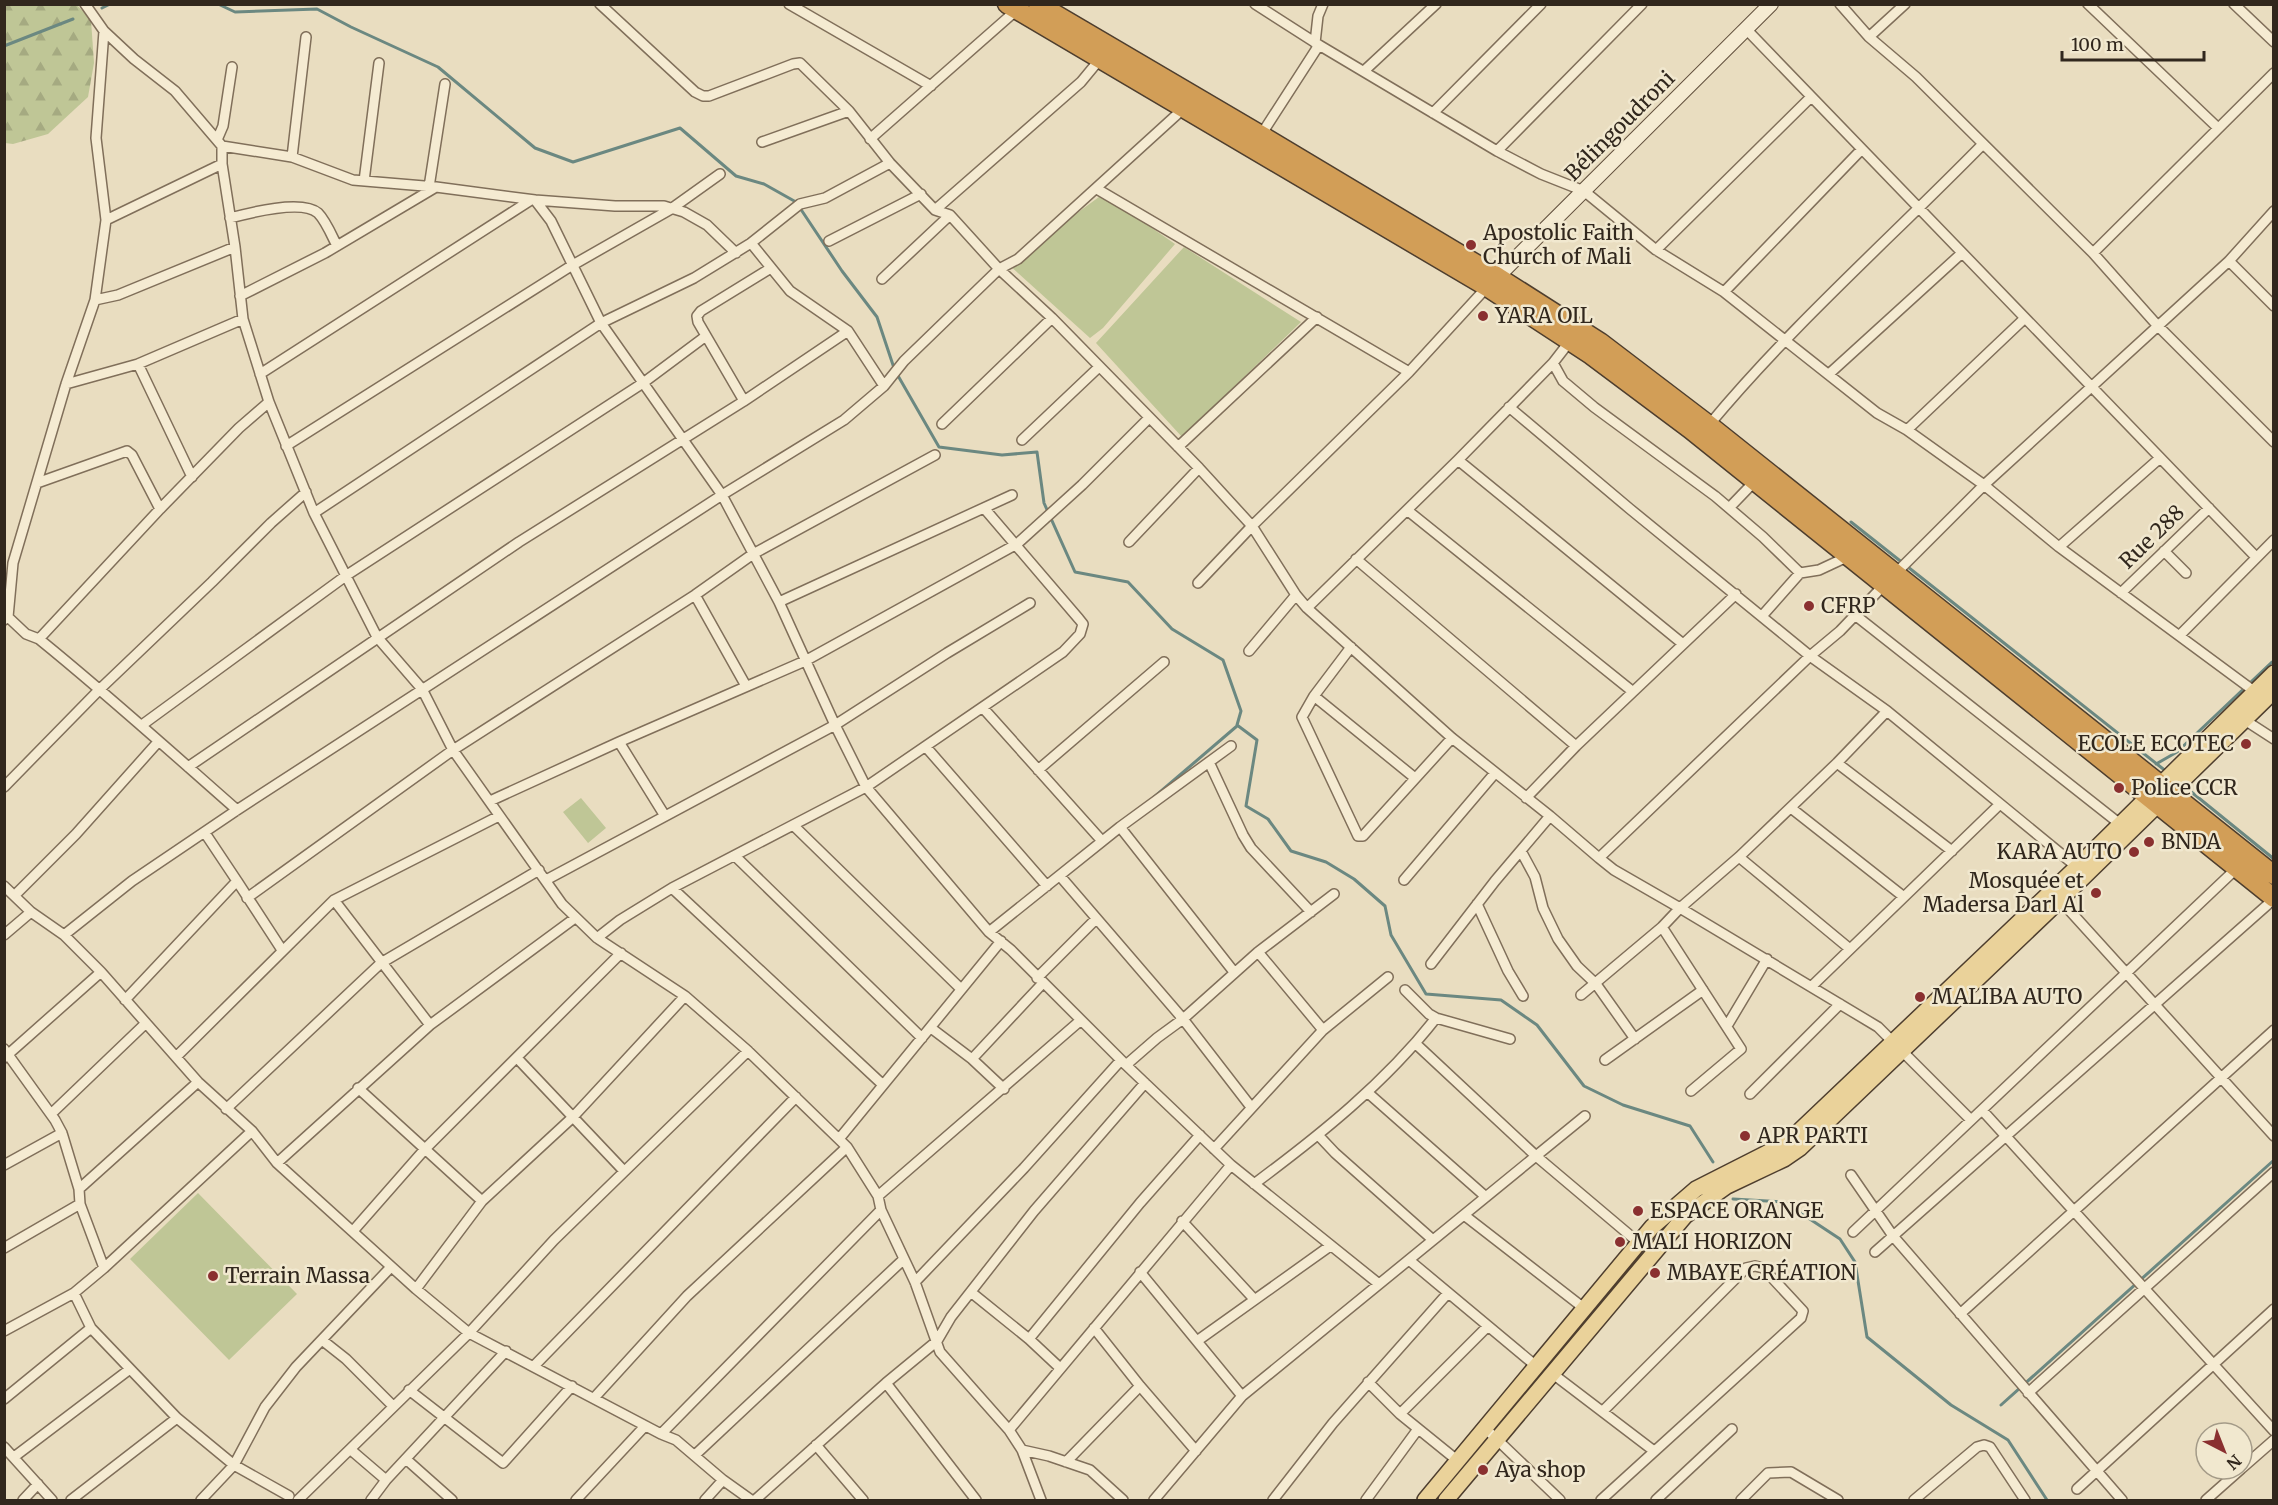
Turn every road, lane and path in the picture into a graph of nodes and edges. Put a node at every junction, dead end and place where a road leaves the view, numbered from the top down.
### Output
1 (86, 4) edge
2 (600, 4) edge
3 (789, 4) edge
4 (1038, 4) edge
5 (1255, 4) edge
6 (1323, 4) edge
7 (1541, 4) edge
8 (1642, 4) edge
9 (1771, 4) edge
10 (1840, 4) edge
11 (1905, 4) edge
12 (2088, 4) edge
13 (2234, 4) edge
14 (1016, 6) edge
15 (1433, 6) edge
16 (1746, 29) junction
17 (104, 31) junction
18 (1869, 37) junction
19 (306, 38) dead end
20 (2274, 42) edge
21 (1317, 44) junction
22 (1100, 59) junction
23 (379, 63) dead end
24 (232, 67) dead end
25 (1364, 71) junction
26 (2274, 73) edge
27 (445, 84) dead end
28 (931, 86) junction
29 (1811, 97) junction
30 (1182, 109) junction
31 (849, 111) junction
32 (1433, 112) junction
33 (2218, 128) junction
34 (1261, 135) junction
35 (870, 139) junction
36 (762, 142) dead end
37 (219, 143) junction
38 (1982, 145) junction
39 (1862, 149) junction
40 (1497, 151) junction
41 (292, 157) junction
42 (890, 163) junction
43 (222, 164) junction
44 (720, 174) dead end
45 (364, 181) junction
46 (432, 187) junction
47 (1097, 189) junction
48 (1584, 191) junction
49 (921, 194) junction
50 (533, 200) junction
51 (671, 208) junction
52 (1919, 209) junction
53 (935, 210) junction
54 (2274, 211) edge
55 (950, 215) junction
56 (230, 218) junction
57 (106, 220) junction
58 (829, 241) dead end
59 (751, 243) junction
60 (337, 246) junction
61 (235, 247) junction
62 (1656, 250) junction
63 (736, 253) junction
64 (1962, 253) junction
65 (2093, 253) junction
66 (2229, 261) junction
67 (571, 266) junction
68 (771, 268) junction
69 (999, 269) junction
70 (882, 279) dead end
71 (1492, 282) junction
72 (1724, 292) junction
73 (240, 296) junction
74 (95, 300) junction
75 (2274, 306) edge
76 (1317, 317) junction
77 (1052, 318) junction
78 (2025, 318) junction
79 (243, 319) junction
80 (601, 323) junction
81 (2157, 325) junction
82 (848, 331) junction
83 (706, 336) junction
84 (1785, 339) junction
85 (1570, 341) junction
86 (1553, 363) junction
87 (138, 364) junction
88 (1099, 367) junction
89 (1408, 372) junction
90 (260, 374) junction
91 (1829, 374) junction
92 (643, 383) junction
93 (66, 384) junction
94 (884, 386) junction
95 (2091, 386) junction
96 (744, 401) junction
97 (269, 402) junction
98 (1509, 407) junction
99 (1149, 418) junction
100 (942, 424) dead end
101 (1709, 425) junction
102 (1906, 430) junction
103 (683, 438) junction
104 (1022, 440) dead end
105 (2274, 442) edge
106 (286, 446) junction
107 (1178, 447) junction
108 (935, 455) dead end
109 (2160, 458) junction
110 (1458, 460) junction
111 (1198, 468) junction
112 (192, 477) junction
113 (1755, 481) junction
114 (37, 483) junction
115 (1984, 485) junction
116 (306, 492) junction
117 (722, 495) junction
118 (1012, 495) dead end
119 (984, 508) junction
120 (1729, 508) junction
121 (2209, 508) junction
122 (160, 509) junction
123 (1407, 510) junction
124 (315, 513) junction
125 (1252, 526) junction
126 (2274, 540) edge
127 (1129, 542) dead end
128 (1017, 544) junction
129 (2059, 547) junction
130 (2164, 551) junction
131 (753, 554) junction
132 (1849, 556) junction
133 (2256, 557) junction
134 (1356, 559) junction
135 (1800, 573) junction
136 (2186, 573) dead end
137 (347, 575) junction
138 (1890, 579) junction
139 (1198, 583) dead end
140 (2121, 593) junction
141 (1736, 594) junction
142 (695, 595) junction
143 (1296, 595) junction
144 (779, 602) junction
145 (1030, 603) dead end
146 (1307, 608) junction
147 (1855, 615) junction
148 (1762, 616) junction
149 (6, 619) edge
150 (2180, 636) junction
151 (377, 637) junction
152 (39, 639) junction
153 (1683, 644) junction
154 (1351, 647) junction
155 (1249, 651) dead end
156 (1810, 656) junction
157 (805, 661) junction
158 (1164, 662) dead end
159 (2274, 673) edge
160 (746, 686) junction
161 (100, 688) junction
162 (422, 689) junction
163 (1632, 692) junction
164 (2264, 694) edge
165 (1314, 696) junction
166 (983, 708) junction
167 (1887, 711) junction
168 (2238, 716) junction
169 (142, 725) junction
170 (835, 725) junction
171 (1452, 738) junction
172 (2274, 739) edge
173 (158, 742) junction
174 (619, 742) junction
175 (1231, 746) dead end
176 (1576, 746) junction
177 (926, 747) junction
178 (453, 750) junction
179 (1209, 762) junction
180 (1837, 763) junction
181 (188, 767) junction
182 (1038, 770) junction
183 (1495, 773) junction
184 (1415, 778) junction
185 (4, 787) edge
186 (866, 787) junction
187 (2159, 795) junction
188 (1526, 798) junction
189 (490, 801) junction
190 (2000, 804) junction
191 (1791, 808) junction
192 (237, 810) junction
193 (499, 816) junction
194 (665, 816) junction
195 (1550, 816) junction
196 (2120, 824) junction
197 (793, 825) junction
198 (1120, 827) junction
199 (205, 833) junction
200 (1102, 842) junction
201 (1521, 851) junction
202 (1952, 851) junction
203 (735, 856) junction
204 (1739, 856) junction
205 (1599, 858) junction
206 (2077, 867) junction
207 (2237, 868) junction
208 (539, 870) junction
209 (2274, 875) edge
210 (1060, 876) junction
211 (546, 880) junction
212 (1404, 880) dead end
213 (237, 881) junction
214 (4, 886) edge
215 (1047, 886) junction
216 (672, 888) junction
217 (1334, 894) dead end
218 (15, 895) junction
219 (1904, 897) junction
220 (247, 898) junction
221 (2274, 898) edge
222 (334, 900) junction
223 (2060, 900) junction
224 (1477, 904) junction
225 (1680, 908) junction
226 (31, 912) junction
227 (1311, 912) junction
228 (575, 918) junction
229 (1096, 919) junction
230 (1662, 927) junction
231 (989, 932) junction
232 (4, 935) edge
233 (64, 935) junction
234 (597, 938) junction
235 (1001, 941) junction
236 (1850, 949) junction
237 (282, 950) junction
238 (1258, 952) junction
239 (621, 953) junction
240 (1767, 959) junction
241 (381, 963) junction
242 (1431, 964) dead end
243 (101, 972) junction
244 (1234, 972) junction
245 (2126, 973) junction
246 (1388, 976) dead end
247 (1040, 981) junction
248 (1596, 984) junction
249 (1812, 986) junction
250 (961, 989) junction
251 (1404, 990) dead end
252 (1703, 990) junction
253 (1581, 995) dead end
254 (685, 996) junction
255 (1523, 996) dead end
256 (125, 1000) junction
257 (1840, 1004) junction
258 (2155, 1005) junction
259 (1436, 1018) junction
260 (1183, 1019) junction
261 (1081, 1020) junction
262 (146, 1023) junction
263 (430, 1025) junction
264 (1727, 1026) junction
265 (931, 1028) junction
266 (1323, 1030) junction
267 (2274, 1030) edge
268 (922, 1038) junction
269 (1510, 1039) dead end
270 (1635, 1039) junction
271 (1416, 1044) junction
272 (1898, 1046) junction
273 (748, 1051) junction
274 (6, 1054) edge
275 (176, 1057) junction
276 (517, 1058) junction
277 (972, 1059) junction
278 (1605, 1060) dead end
279 (1124, 1062) junction
280 (2221, 1078) junction
281 (198, 1082) junction
282 (1145, 1083) junction
283 (882, 1084) junction
284 (358, 1088) junction
285 (1004, 1089) junction
286 (1691, 1090) dead end
287 (1366, 1092) junction
288 (1750, 1094) dead end
289 (796, 1097) junction
290 (1251, 1107) junction
291 (226, 1109) junction
292 (1982, 1110) junction
293 (51, 1114) junction
294 (1585, 1116) dead end
295 (573, 1117) junction
296 (1971, 1120) junction
297 (252, 1131) junction
298 (62, 1133) junction
299 (1200, 1135) junction
300 (1319, 1136) junction
301 (2006, 1136) junction
302 (2274, 1136) edge
303 (839, 1138) junction
304 (847, 1147) junction
305 (425, 1149) junction
306 (1214, 1149) junction
307 (1536, 1156) junction
308 (277, 1163) junction
309 (4, 1165) edge
310 (1231, 1165) junction
311 (624, 1171) junction
312 (2274, 1172) edge
313 (1851, 1175) dead end
314 (1254, 1184) junction
315 (79, 1189) junction
316 (878, 1196) junction
317 (1486, 1197) junction
318 (482, 1201) junction
319 (80, 1204) junction
320 (881, 1210) junction
321 (1875, 1211) junction
322 (2073, 1211) junction
323 (1464, 1215) junction
324 (1182, 1221) junction
325 (353, 1231) junction
326 (1853, 1232) dead end
327 (1893, 1236) junction
328 (1433, 1240) junction
329 (1639, 1243) junction
330 (1330, 1246) junction
331 (4, 1248) edge
332 (1875, 1252) dead end
333 (904, 1259) junction
334 (1408, 1260) junction
335 (391, 1267) junction
336 (104, 1268) junction
337 (1140, 1272) junction
338 (915, 1282) junction
339 (1379, 1284) junction
340 (416, 1289) junction
341 (2144, 1289) junction
342 (74, 1293) junction
343 (972, 1293) junction
344 (1448, 1293) junction
345 (1254, 1299) junction
346 (1585, 1309) junction
347 (2274, 1309) edge
348 (1960, 1314) junction
349 (1488, 1326) junction
350 (91, 1328) junction
351 (1094, 1328) junction
352 (4, 1331) edge
353 (469, 1333) junction
354 (1207, 1334) junction
355 (1029, 1339) junction
356 (322, 1340) junction
357 (937, 1341) junction
358 (1197, 1341) junction
359 (506, 1351) junction
360 (1536, 1365) junction
361 (2213, 1365) junction
362 (534, 1366) junction
363 (1060, 1368) junction
364 (130, 1369) junction
365 (1553, 1374) junction
366 (1368, 1382) junction
367 (886, 1383) junction
368 (572, 1386) junction
369 (1140, 1386) junction
370 (409, 1390) junction
371 (2028, 1393) junction
372 (1242, 1396) junction
373 (594, 1398) junction
374 (4, 1399) edge
375 (393, 1406) junction
376 (1603, 1411) junction
377 (1400, 1414) junction
378 (177, 1418) junction
379 (445, 1419) junction
380 (645, 1426) junction
381 (1485, 1428) junction
382 (1418, 1429) junction
383 (1732, 1429) dead end
384 (1009, 1430) junction
385 (2274, 1431) edge
386 (661, 1434) junction
387 (1497, 1440) junction
388 (2274, 1440) edge
389 (816, 1445) junction
390 (4, 1446) edge
391 (351, 1450) junction
392 (1022, 1450) junction
393 (1196, 1451) junction
394 (1654, 1451) junction
395 (695, 1455) junction
396 (14, 1457) junction
397 (2254, 1458) edge
398 (407, 1460) junction
399 (1458, 1461) junction
400 (1066, 1462) junction
401 (234, 1465) junction
402 (2096, 1472) junction
403 (386, 1480) junction
404 (723, 1480) junction
405 (2228, 1481) edge
406 (38, 1484) junction
407 (2077, 1489) dead end
408 (291, 1499) edge
409 (23, 1500) edge
410 (52, 1500) edge
411 (71, 1500) edge
412 (201, 1500) edge
413 (371, 1500) edge
414 (452, 1500) edge
415 (576, 1500) edge
416 (705, 1500) edge
417 (753, 1500) edge
418 (863, 1500) edge
419 (976, 1500) edge
420 (1041, 1500) edge
421 (1124, 1500) edge
422 (1154, 1500) edge
423 (1273, 1500) edge
424 (1366, 1500) edge
425 (1425, 1500) edge
426 (1446, 1500) edge
427 (1560, 1500) edge
428 (1601, 1500) edge
429 (1656, 1500) edge
430 (1741, 1500) edge
431 (1836, 1500) edge
432 (1914, 1500) edge
433 (2025, 1500) edge
434 (2122, 1500) edge
435 (2206, 1500) edge

1 - 17 street
2 - 31 street
3 - 28 street
4 - 34 highway
5 - 21 street
6 - 21 street
7 - 32 street
8 - 40 street
9 - 16 street, Bélingoudroni
10 - 18 street
11 - 18 street
12 - 33 street
13 - 20 street
14 - 22 highway
14 - 28 street
15 - 25 street
16 - 29 street
16 - 48 street, Bélingoudroni
17 - 37 street
17 - 57 street
18 - 38 street
19 - 41 street
21 - 25 street
21 - 34 street
22 - 30 highway
22 - 53 street
23 - 45 street
24 - 37 street
25 - 32 street
26 - 33 street
27 - 46 street
28 - 35 street
29 - 39 street
29 - 62 street
30 - 47 street
30 - 71 highway
31 - 35 street
31 - 36 street
32 - 40 street
33 - 65 street
34 - 71 highway
35 - 42 street
37 - 41 street
37 - 43 street
38 - 52 street
38 - 65 street
39 - 52 street
39 - 72 street
40 - 48 street
41 - 45 street
42 - 49 street
42 - 59 street
43 - 56 street
43 - 57 street
44 - 51 street
45 - 46 street
46 - 50 street
46 - 60 street
47 - 69 street
47 - 76 street
48 - 62 street
48 - 71 street, Bélingoudroni
49 - 53 street
49 - 58 street
50 - 51 street
50 - 67 street
50 - 90 street
51 - 63 street
51 - 67 street
52 - 64 street
52 - 84 street
53 - 55 street
54 - 66 street
55 - 69 street
55 - 70 street
56 - 60 street
56 - 61 street
57 - 74 street
59 - 63 street
59 - 68 street
60 - 73 street
61 - 73 street
61 - 74 street
62 - 72 street
63 - 80 street
64 - 78 street
64 - 91 street
65 - 81 street
66 - 75 street
66 - 81 street
67 - 80 street
67 - 106 street
68 - 82 street
68 - 83 street
69 - 77 street
69 - 94 street
71 - 85 highway
71 - 89 street
71 - 101 highway
72 - 84 street
73 - 79 street
74 - 93 street
76 - 89 street
76 - 107 street
77 - 88 street
77 - 100 street
78 - 95 street
78 - 102 street
79 - 87 street
79 - 90 street
80 - 92 street
80 - 124 street
81 - 95 street
81 - 105 street
82 - 94 street
82 - 96 street
83 - 92 street
83 - 96 street
84 - 91 street
84 - 101 street
85 - 86 street
85 - 113 highway
86 - 98 street
86 - 120 street
87 - 93 street
87 - 112 street
88 - 99 street
88 - 104 street
89 - 125 street
90 - 97 street
91 - 102 street
92 - 103 street
92 - 137 street
93 - 114 street
94 - 117 street
95 - 109 street
95 - 115 street
96 - 103 street
97 - 106 street
97 - 112 street
98 - 110 street
98 - 141 street
99 - 107 street
99 - 128 street
101 - 138 highway
102 - 115 street
103 - 117 street
103 - 151 street
106 - 116 street
107 - 111 street
108 - 131 street
109 - 121 street
109 - 129 street
110 - 123 street
110 - 153 street
111 - 125 street
111 - 127 street
112 - 122 street
113 - 120 street
113 - 132 highway
114 - 122 street
114 - 149 street
115 - 129 street
115 - 138 street
116 - 124 street
116 - 161 street
117 - 131 street
117 - 162 street
118 - 119 street
119 - 128 street
119 - 144 street
120 - 135 street
121 - 130 street, Rue 288
121 - 133 street
122 - 152 street
123 - 134 street
123 - 163 street
124 - 137 street
125 - 139 street
125 - 143 street
126 - 133 street
128 - 157 street
128 - 166 street
129 - 140 street
130 - 136 street
130 - 140 street, Rue 288
131 - 142 street
131 - 144 street
132 - 135 street
132 - 138 highway
133 - 150 street
134 - 146 street
134 - 176 street
135 - 148 street
137 - 151 street
137 - 169 street
138 - 147 street
138 - 187 highway
140 - 150 street
141 - 148 street
141 - 153 street
142 - 160 street
142 - 178 street
143 - 146 street
143 - 155 street
144 - 157 street
145 - 170 street
146 - 154 street
147 - 156 street
147 - 196 street
148 - 156 street
149 - 152 street
150 - 164 street
151 - 162 street
151 - 181 street
152 - 161 street
153 - 163 street
154 - 165 street
154 - 171 street
156 - 167 street
156 - 205 street
157 - 160 street
157 - 170 street
158 - 182 street
159 - 164 main road
160 - 174 street
161 - 169 street
161 - 185 street
162 - 178 street
162 - 192 street
163 - 176 street
164 - 168 main road
165 - 184 street
165 - 184 street
166 - 177 street
166 - 182 street
167 - 180 street
167 - 190 street
168 - 172 street
168 - 187 main road
169 - 173 street
170 - 186 street
170 - 194 street
171 - 183 street
171 - 184 street
173 - 181 street
173 - 218 street
174 - 189 street
174 - 194 street
175 - 179 street
176 - 188 street
177 - 186 street
177 - 215 street
178 - 189 street
178 - 220 street
179 - 198 street
179 - 227 street
180 - 191 street
180 - 202 street
181 - 192 street
182 - 200 street
183 - 188 street
183 - 212 street
186 - 197 street
186 - 231 street
187 - 196 main road
187 - 207 highway
187 - 209 highway
187 - 223 main road
188 - 195 street
189 - 193 street
190 - 202 street
190 - 206 street
191 - 204 street
191 - 219 street
192 - 199 street
193 - 208 street
193 - 222 street
194 - 211 street
195 - 201 street
195 - 205 street
196 - 206 main road
197 - 203 street
197 - 250 street
198 - 200 street
198 - 244 street
199 - 213 street
199 - 233 street
200 - 210 street
201 - 224 street
201 - 248 street
202 - 219 street
203 - 216 street
203 - 268 street
204 - 225 street
204 - 236 street
205 - 225 street
206 - 272 main road
207 - 221 highway
207 - 245 street
208 - 211 street
208 - 241 street
210 - 215 street
210 - 229 street
211 - 228 street
213 - 220 street
213 - 256 street
214 - 218 street
215 - 231 street
216 - 234 street
216 - 283 street
217 - 227 street
218 - 226 street
219 - 236 street
220 - 237 street
221 - 258 street
222 - 237 street
222 - 241 street
223 - 245 street
223 - 272 main road
224 - 242 street
224 - 255 street
225 - 230 street
225 - 240 street
226 - 232 street
226 - 233 street
227 - 238 street
228 - 234 street
228 - 263 street
229 - 247 street
229 - 260 street
230 - 248 street
230 - 252 street
231 - 235 street
233 - 243 street
234 - 239 street
235 - 247 street
235 - 250 street
236 - 249 street
237 - 275 street
238 - 244 street
238 - 266 street
239 - 254 street
239 - 276 street
240 - 249 street
240 - 264 street
241 - 263 street
241 - 291 street
243 - 256 street
243 - 274 street
244 - 260 street
245 - 258 street
245 - 292 street
246 - 266 street
247 - 261 street
247 - 277 street
248 - 253 street
248 - 270 street
249 - 257 street
250 - 265 street
251 - 259 street
252 - 264 street
252 - 270 street
254 - 273 street
254 - 295 street
256 - 262 street
257 - 272 street
257 - 288 street
258 - 280 street
258 - 301 street
259 - 269 street
259 - 271 street
260 - 279 street
260 - 290 street
261 - 279 street
261 - 285 street
262 - 275 street
262 - 293 street
263 - 284 street
264 - 286 street
265 - 268 street
265 - 277 street
266 - 290 street
267 - 280 street
268 - 283 street
270 - 278 street
271 - 287 street
271 - 307 street
272 - 296 street
272 - 329 main road
272 - 365 main road
273 - 289 street
273 - 311 street
274 - 293 street
275 - 281 street
276 - 295 street
276 - 305 street
277 - 285 street
279 - 282 street
279 - 338 street
280 - 302 street
280 - 322 street
281 - 291 street
281 - 315 street
282 - 299 street
282 - 343 street
283 - 303 street
284 - 305 street
284 - 308 street
285 - 316 street
287 - 300 street
287 - 317 street
289 - 303 street
289 - 362 street
290 - 306 street
291 - 297 street
292 - 296 street
292 - 301 street
293 - 298 street
294 - 307 street
295 - 311 street
295 - 318 street
296 - 321 street
297 - 308 street
297 - 336 street
298 - 309 street
298 - 315 street
299 - 306 street
299 - 355 street
300 - 314 street
300 - 328 street
301 - 322 street
301 - 327 street
303 - 304 street
304 - 316 street
304 - 373 street
305 - 318 street
305 - 325 street
306 - 310 street
307 - 317 street
307 - 329 street
308 - 325 street
310 - 314 street
310 - 324 street
311 - 353 street
312 - 341 street
313 - 321 street
314 - 330 street
315 - 319 street
316 - 320 street
317 - 323 street
318 - 340 street
319 - 331 street
319 - 336 street
320 - 333 street
320 - 386 street
321 - 326 street
321 - 327 street
322 - 341 street
322 - 348 street
323 - 328 street
323 - 346 street
324 - 337 street
324 - 345 street
325 - 335 street
327 - 332 street
327 - 348 street
328 - 334 street
329 - 346 main road
330 - 339 street
330 - 345 street
330 - 354 street
333 - 338 street
333 - 395 street
334 - 339 street
334 - 344 street
335 - 340 street
335 - 356 street
336 - 342 street
337 - 351 street
337 - 358 street
338 - 357 street
339 - 372 street
340 - 353 street
341 - 361 street
341 - 371 street
342 - 350 street
342 - 352 street
343 - 355 street
343 - 357 street
344 - 349 street
344 - 366 street
345 - 354 street
346 - 360 main road
347 - 361 street
348 - 371 street
349 - 360 street
349 - 377 street
350 - 364 street
350 - 374 street
351 - 363 street
351 - 369 street
353 - 359 street
353 - 370 street
354 - 358 street
355 - 363 street
356 - 375 street
356 - 401 street
357 - 367 street
357 - 384 street
358 - 372 street
359 - 362 street
359 - 379 street
360 - 381 main road
361 - 385 street
361 - 402 street
362 - 368 street
363 - 384 street
364 - 378 street
364 - 396 street
365 - 376 street
365 - 387 main road
366 - 377 street
366 - 423 street
367 - 389 street
367 - 419 street
368 - 373 street
368 - 379 street
369 - 393 street
369 - 400 street
370 - 375 street
370 - 379 street
371 - 402 street
372 - 393 street
373 - 380 street
375 - 391 street
376 - 394 street
376 - 394 street
377 - 382 street
378 - 401 street
378 - 411 street
379 - 398 street
380 - 386 street
380 - 415 street
381 - 387 street
381 - 399 main road
382 - 399 street
382 - 424 street
383 - 429 street
384 - 392 street
386 - 395 street
387 - 426 main road
387 - 427 street
388 - 397 street
389 - 417 street
389 - 418 street
390 - 396 street
391 - 403 street
391 - 408 street
392 - 400 street
392 - 420 street
393 - 422 street
394 - 428 street
395 - 404 street
396 - 406 street
398 - 403 street
398 - 414 street
399 - 425 main road
400 - 421 street
401 - 408 street
401 - 412 street
402 - 407 street
402 - 434 street
403 - 413 street
404 - 416 street
404 - 417 street
405 - 435 street
406 - 409 street
406 - 410 street
430 - 431 street
432 - 433 street

